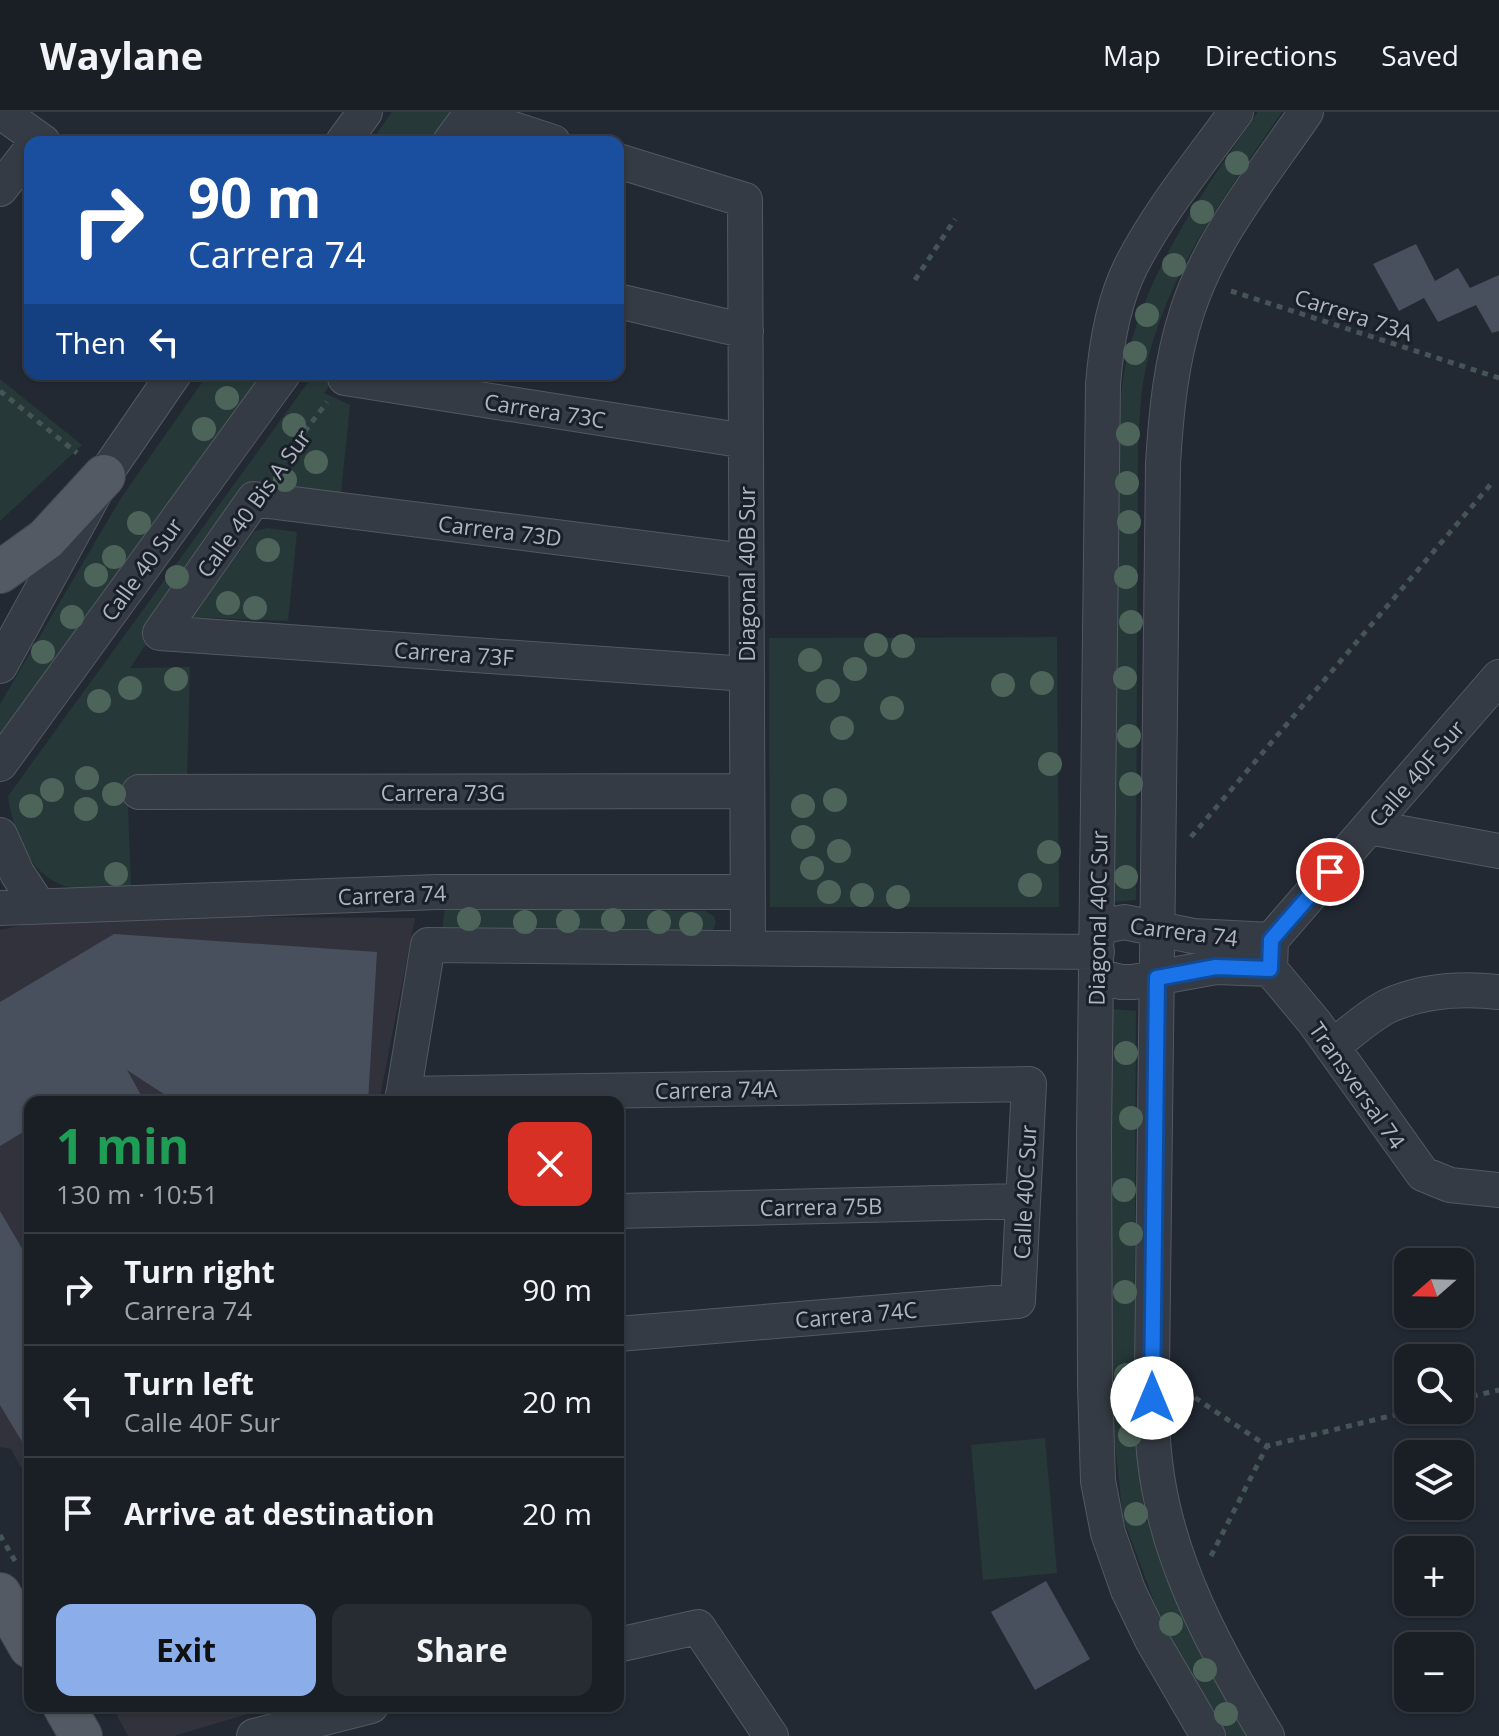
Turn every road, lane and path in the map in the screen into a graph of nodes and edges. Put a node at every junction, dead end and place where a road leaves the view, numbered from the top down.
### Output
1 (1, 112) edge
2 (365, 112) edge
3 (1236, 112) edge
4 (1306, 112) edge
5 (464, 123) edge
6 (28, 136) edge
7 (347, 136) edge
8 (525, 136) edge
9 (24, 160) edge
10 (624, 163) edge
11 (0, 189) edge
12 (955, 219) dead end
13 (915, 280) dead end
14 (1199, 281) junction
15 (624, 302) edge
16 (746, 331) junction
17 (1499, 378) edge
18 (169, 380) edge
19 (279, 380) edge
20 (343, 380) edge
21 (371, 380) edge
22 (0, 391) edge
23 (746, 441) junction
24 (93, 467) junction
25 (1491, 484) dead end
26 (254, 499) junction
27 (746, 561) junction
28 (0, 572) edge
29 (160, 633) joint
30 (0, 666) edge
31 (747, 674) junction
32 (1499, 677) edge
33 (1486, 711) edge
34 (0, 764) edge
35 (747, 791) junction
36 (139, 792) dead end
37 (1369, 827) junction
38 (0, 835) edge
39 (1158, 843) junction
40 (1499, 851) edge
41 (747, 892) junction
42 (38, 905) junction
43 (0, 908) edge
44 (1157, 928) junction
45 (748, 948) junction
46 (1097, 952) junction
47 (1270, 954) junction
48 (1157, 978) junction
49 (1499, 992) edge
50 (1332, 1047) junction
51 (1029, 1084) joint
52 (402, 1096) edge
53 (492, 1096) edge
54 (1492, 1190) edge
55 (1023, 1201) junction
56 (624, 1211) edge
57 (1018, 1301) joint
58 (624, 1334) edge
59 (1152, 1369) junction
60 (1499, 1390) edge
61 (1474, 1396) edge
62 (1394, 1415) edge
63 (1267, 1446) junction
64 (0, 1594) edge
65 (1192, 1595) junction
66 (24, 1636) edge
67 (624, 1644) edge
68 (67, 1712) edge
69 (324, 1712) edge
70 (292, 1716) edge
71 (81, 1736) edge
72 (254, 1736) edge
73 (771, 1736) edge
74 (1208, 1736) edge
75 (1267, 1736) edge

1 - 6 street
2 - 7 street
3 - 46 street, Diagonal 40C Sur
4 - 14 street
5 - 8 street
9 - 11 street
10 - 16 street, Diagonal 40B Sur
12 - 13 path
14 - 17 path, Carrera 73A
14 - 39 street
15 - 16 street
16 - 23 street, Diagonal 40B Sur
18 - 24 street
19 - 34 street, Calle 40 Sur
20 - 26 path, Calle 40 Bis A Sur
21 - 23 street, Carrera 73C
22 - 24 path
23 - 27 street, Diagonal 40B Sur
24 - 28 main road
24 - 30 street
25 - 39 path
26 - 27 street, Carrera 73D
26 - 29 street, Calle 40 Bis A Sur
27 - 31 street, Diagonal 40B Sur
29 - 31 street, Carrera 73F
31 - 35 street, Diagonal 40B Sur
32 - 33 street, Calle 40F Sur
33 - 37 street, Calle 40F Sur
35 - 36 street, Carrera 73G
35 - 41 street, Diagonal 40B Sur
37 - 40 street
37 - 47 street, Calle 40F Sur
38 - 42 street
39 - 44 street
41 - 42 street, Carrera 74
41 - 45 street, Diagonal 40B Sur
42 - 43 street, Carrera 74
44 - 46 street, Carrera 74
44 - 47 street, Carrera 74
44 - 48 street
45 - 46 street, Carrera 74
45 - 52 street, Carrera 74
46 - 48 street, Carrera 74
46 - 74 street, Diagonal 40C Sur
47 - 48 street, Carrera 74
47 - 50 street, Transversal 74
48 - 59 street
49 - 50 street
50 - 54 street, Transversal 74
51 - 53 street, Carrera 74A
51 - 55 street, Calle 40C Sur
55 - 56 street, Carrera 75B
55 - 57 street, Calle 40C Sur
57 - 58 street, Carrera 74C
59 - 63 path
59 - 65 street
60 - 61 path
62 - 63 path
63 - 65 path
64 - 66 main road
65 - 75 street
67 - 73 street
68 - 71 main road
69 - 70 street
70 - 72 street

